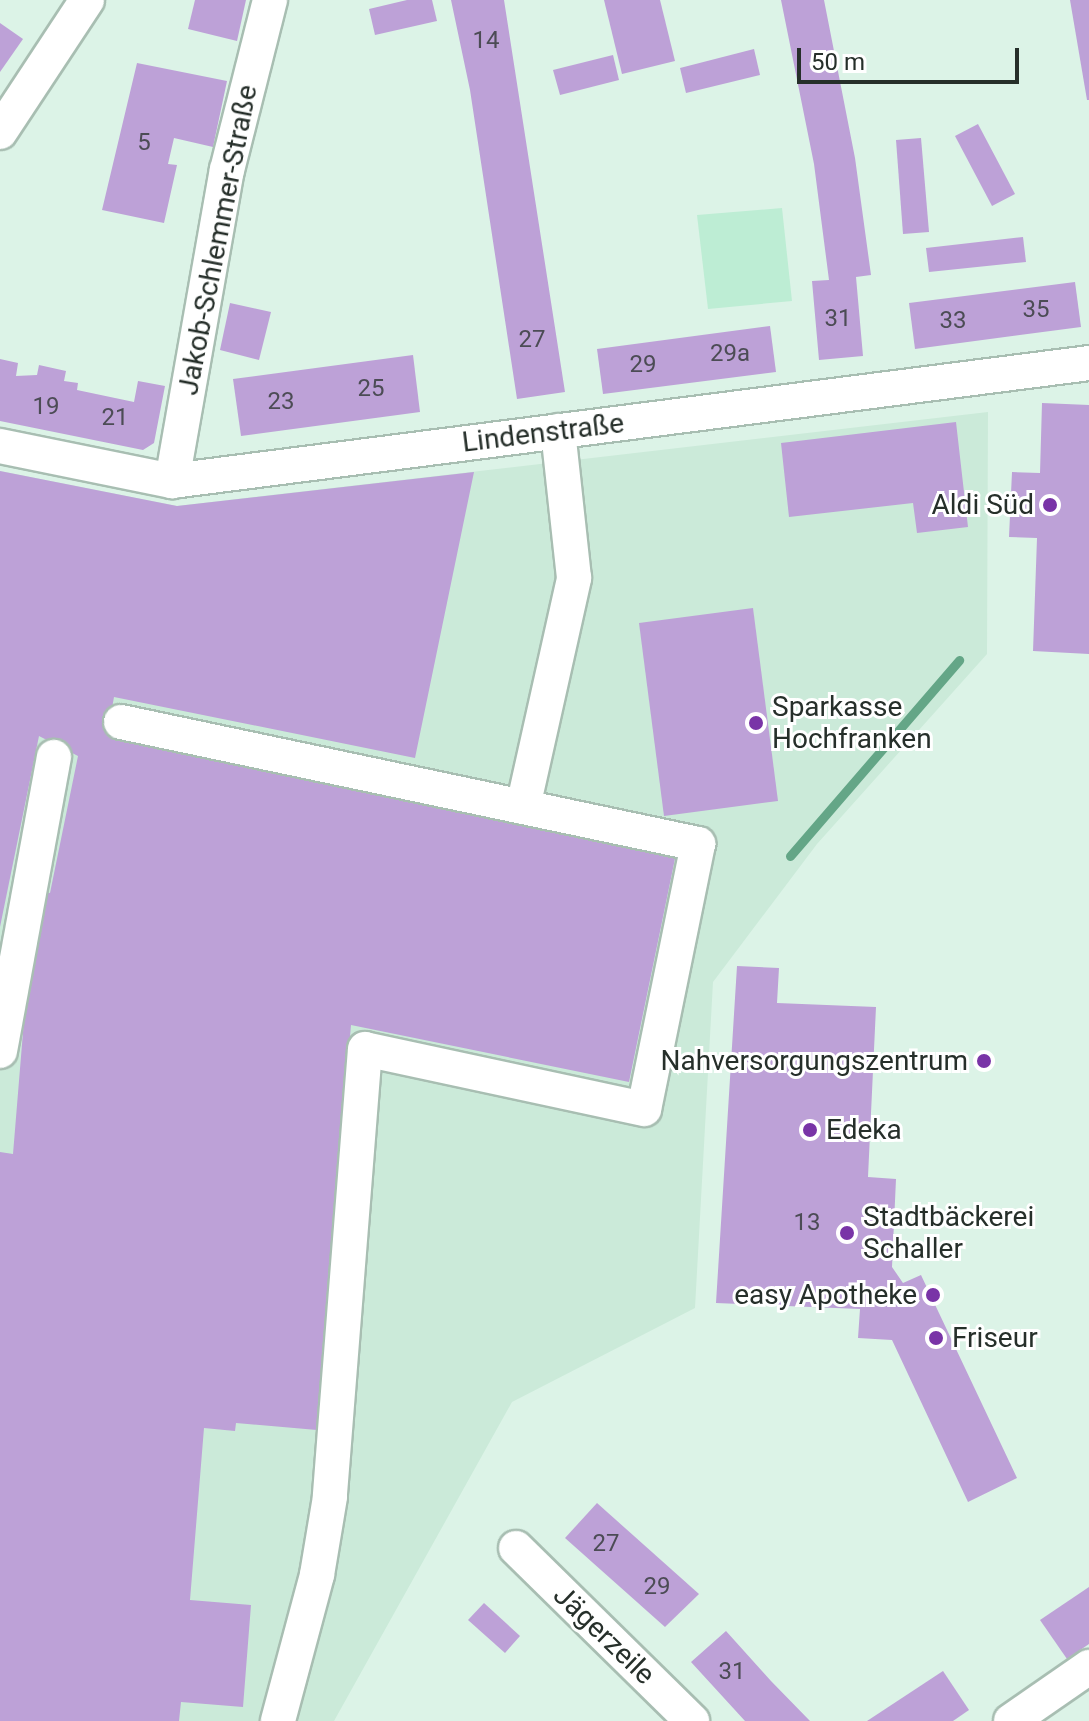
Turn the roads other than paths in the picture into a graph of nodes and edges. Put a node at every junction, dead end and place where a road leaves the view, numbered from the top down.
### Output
1 (87, 0) edge
2 (270, 0) edge
3 (0, 132) edge
4 (1089, 363) edge
5 (558, 431) junction
6 (0, 446) edge
7 (172, 481) junction
8 (121, 722) dead end
9 (54, 757) dead end
10 (523, 807) junction
11 (0, 1051) edge
12 (516, 1548) dead end
13 (1089, 1667) edge
14 (278, 1721) edge
15 (692, 1721) edge
16 (1011, 1721) edge

1 - 3 street
2 - 7 street, Jakob-Schlemmer-Straße
4 - 5 street, Lindenstraße
5 - 7 street, Lindenstraße
5 - 10 street
6 - 7 street, Lindenstraße
8 - 10 street
9 - 11 street
10 - 14 street
12 - 15 street, Jägerzeile
13 - 16 street

